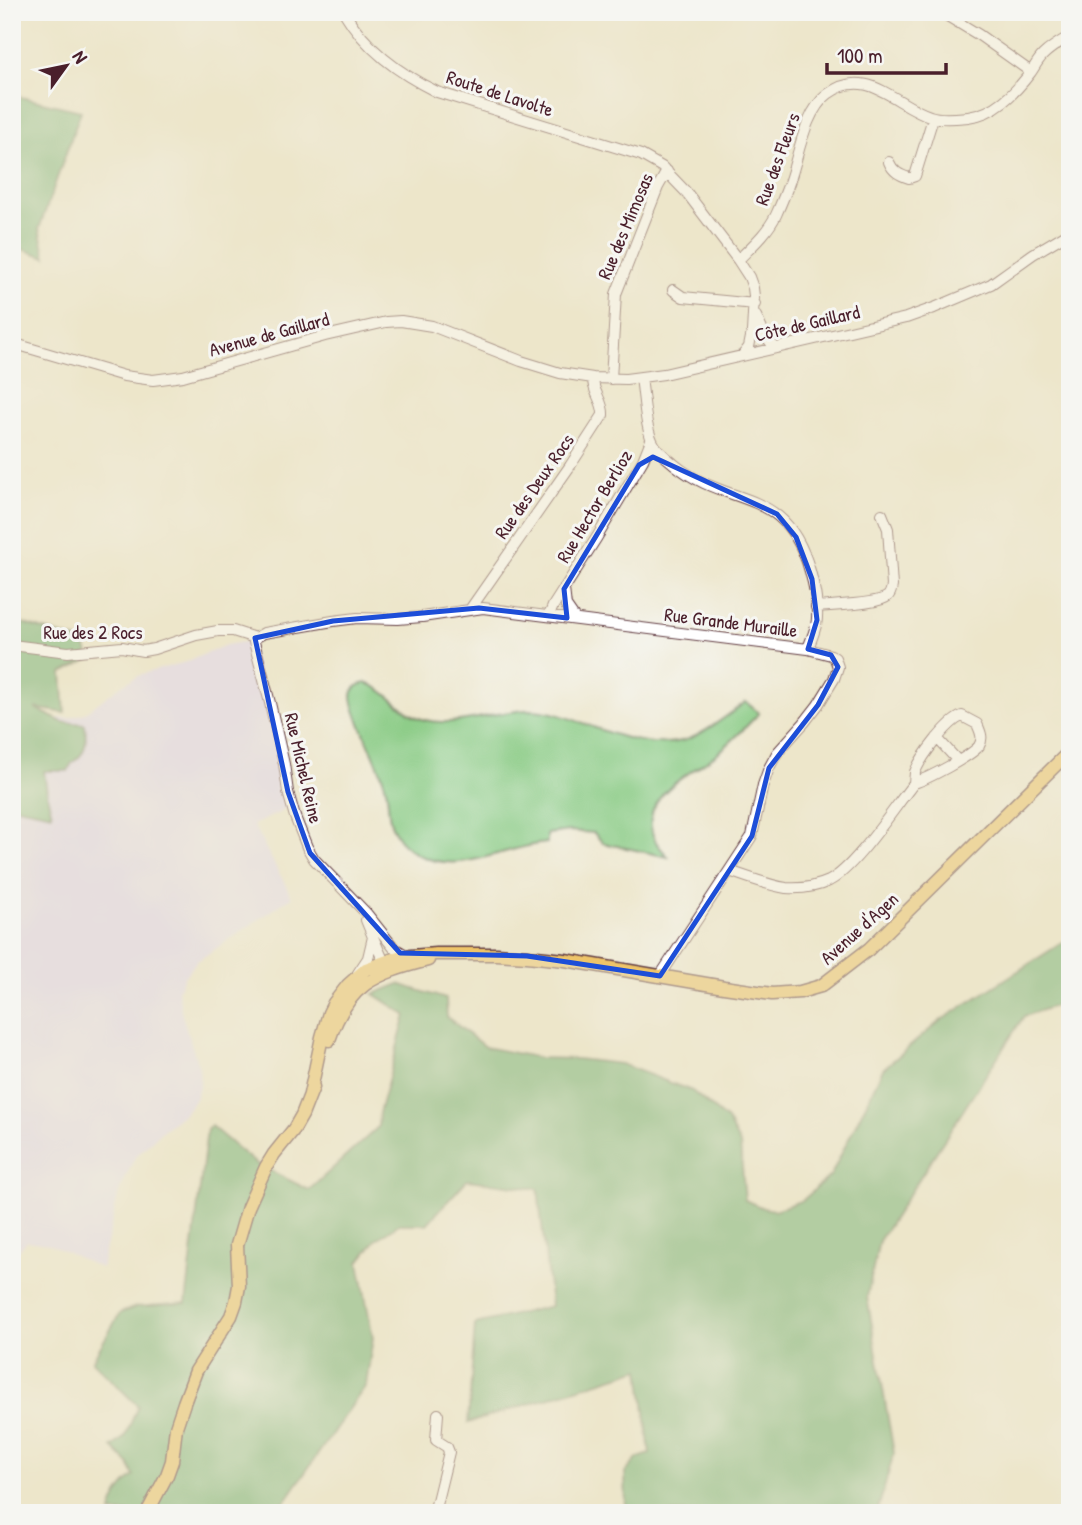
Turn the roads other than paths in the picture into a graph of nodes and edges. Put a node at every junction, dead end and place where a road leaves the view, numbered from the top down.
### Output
1 (344, 12) edge
2 (941, 12) edge
3 (1070, 36) edge
4 (1031, 72) junction
5 (933, 118) junction
6 (889, 162) dead end
7 (667, 172) junction
8 (1070, 232) edge
9 (738, 260) junction
10 (673, 290) dead end
11 (754, 308) junction
12 (12, 343) edge
13 (775, 348) junction
14 (742, 356) junction
15 (532, 365) joint
16 (593, 378) junction
17 (641, 378) junction
18 (611, 379) junction
19 (652, 440) junction
20 (643, 460) junction
21 (686, 474) junction
22 (882, 514) dead end
23 (564, 589) junction
24 (816, 607) junction
25 (471, 608) junction
26 (549, 616) junction
27 (575, 618) junction
28 (254, 638) junction
29 (12, 646) edge
30 (808, 649) junction
31 (937, 738) junction
32 (1070, 751) edge
33 (958, 761) junction
34 (914, 783) junction
35 (729, 872) junction
36 (347, 894) junction
37 (373, 937) junction
38 (386, 939) junction
39 (394, 962) junction
40 (660, 976) junction
41 (348, 985) junction
42 (310, 1094) junction
43 (438, 1414) dead end
44 (147, 1513) edge
45 (434, 1513) edge

1 - 7 street, Route de Lavolte
2 - 4 street
3 - 4 street, Rue des Fleurs
4 - 5 street, Rue des Fleurs
5 - 6 street
5 - 9 street, Rue des Fleurs
7 - 9 street, Route de Lavolte
7 - 18 street, Rue des Mimosas
8 - 13 street, Côte de Gaillard
9 - 11 street, Route de Lavolte
10 - 11 street
11 - 13 street, Route de Lavolte
11 - 14 street
12 - 15 street, Avenue de Gaillard
13 - 14 street, Côte de Gaillard
14 - 17 street, Côte de Gaillard
15 - 16 street, Côte de Gaillard
16 - 18 street, Côte de Gaillard
16 - 25 street, Rue des Deux Rocs
17 - 18 street, Côte de Gaillard
17 - 19 street
19 - 20 street, Rue Hector Berlioz
19 - 21 street
20 - 21 street
20 - 23 street, Rue Hector Berlioz
21 - 24 street
22 - 24 street
23 - 26 street, Rue Hector Berlioz
23 - 27 street, Rue Hector Berlioz
24 - 30 street
25 - 26 street, Rue Grande Muraille
25 - 28 street, Rue Grande Muraille
26 - 27 street, Rue Grande Muraille
27 - 30 street, Rue Grande Muraille
28 - 29 street, Rue des 2 Rocs
28 - 36 street, Rue Michel Reine
30 - 35 street, Rue Grande Muraille
31 - 33 street
31 - 33 street
31 - 34 street
32 - 40 main road, Avenue d'Agen
33 - 34 street
34 - 35 street
35 - 40 street, Rue Grande Muraille
36 - 37 street, Rue Michel Reine
36 - 38 street, Rue Michel Reine
37 - 39 street, Rue Michel Reine
37 - 41 street
38 - 39 street, Rue Michel Reine
38 - 39 street, Rue Michel Reine
39 - 40 main road, Avenue d'Agen
39 - 41 main road
39 - 42 main road
41 - 42 main road
42 - 44 main road
43 - 45 street

